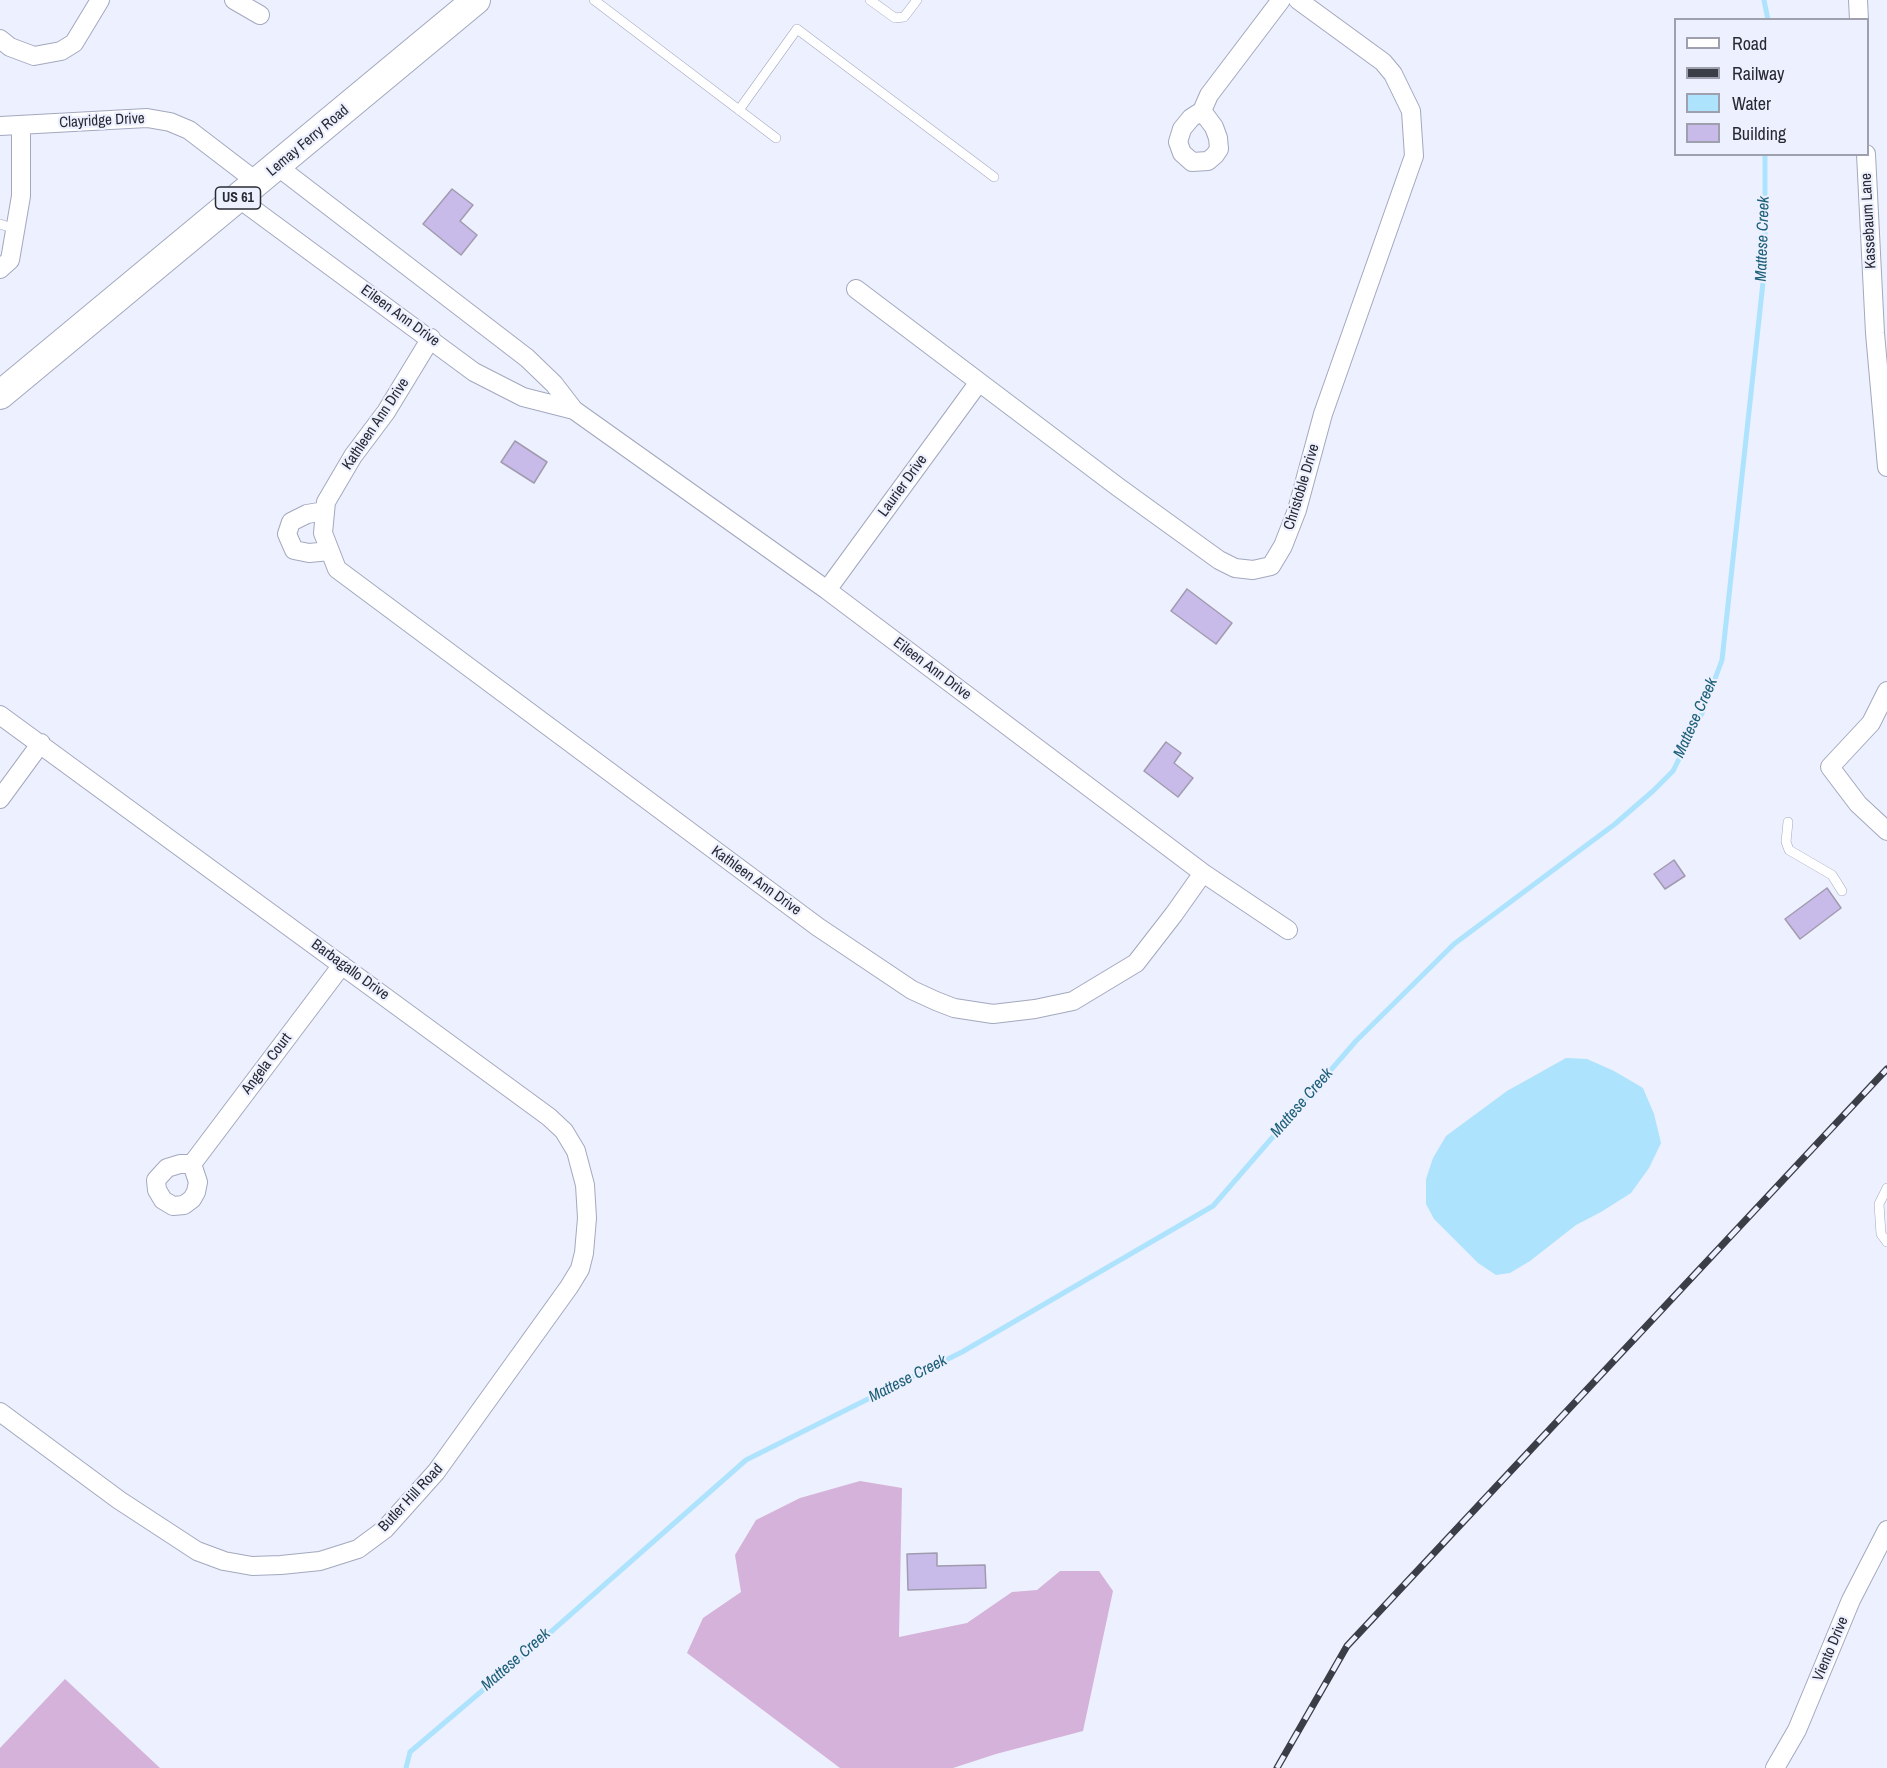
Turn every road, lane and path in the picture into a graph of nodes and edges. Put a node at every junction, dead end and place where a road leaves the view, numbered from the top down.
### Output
1 (100, 0) edge
2 (234, 0) edge
3 (476, 0) edge
4 (594, 0) edge
5 (870, 0) edge
6 (917, 0) edge
7 (1281, 0) edge
8 (1298, 0) edge
9 (1858, 0) edge
10 (260, 15) dead end
11 (1859, 18) edge
12 (0, 39) edge
13 (739, 110) junction
14 (1202, 111) dead end
15 (21, 125) junction
16 (0, 126) edge
17 (776, 138) dead end
18 (1866, 156) edge
19 (994, 177) dead end
20 (257, 182) junction
21 (7, 227) edge
22 (0, 269) edge
23 (856, 289) dead end
24 (431, 338) junction
25 (979, 382) junction
26 (0, 395) edge
27 (574, 410) junction
28 (1887, 467) edge
29 (325, 511) junction
30 (330, 551) junction
31 (827, 590) junction
32 (1887, 691) edge
33 (0, 715) edge
34 (41, 744) junction
35 (0, 799) edge
36 (1788, 822) dead end
37 (1887, 831) edge
38 (1203, 873) junction
39 (1842, 891) dead end
40 (1288, 930) dead end
41 (342, 965) junction
42 (192, 1164) dead end
43 (1887, 1188) edge
44 (1887, 1242) edge
45 (569, 1287) joint
46 (0, 1412) edge
47 (1887, 1530) edge
48 (1775, 1768) edge

1 - 12 street
2 - 10 street
3 - 20 main road, Lemay Ferry Road / US 61
4 - 13 lane
5 - 6 lane
7 - 14 street
8 - 25 street, Christoble Drive
9 - 11 street
13 - 17 lane
13 - 19 lane
15 - 16 street, Clayridge Drive
15 - 20 street, Clayridge Drive
15 - 21 street
18 - 28 street, Kassebaum Lane
20 - 24 street, Eileen Ann Drive
20 - 26 main road, Lemay Ferry Road / US 61
20 - 27 street, Eileen Ann Drive
21 - 22 street
23 - 25 street, Christoble Drive
24 - 27 street, Eileen Ann Drive
24 - 29 street, Kathleen Ann Drive
25 - 31 street, Laurier Drive
27 - 31 street, Eileen Ann Drive
29 - 30 street, Kathleen Ann Drive
29 - 30 street
30 - 38 street, Kathleen Ann Drive
31 - 38 street, Eileen Ann Drive
32 - 37 street
33 - 34 street, Barbagallo Drive
34 - 35 street
34 - 41 street, Barbagallo Drive
36 - 39 lane
38 - 40 street, Eileen Ann Drive
41 - 42 street, Angela Court
41 - 45 street, Barbagallo Drive
43 - 44 lane
45 - 46 street, Butler Hill Road
47 - 48 street, Viento Drive

